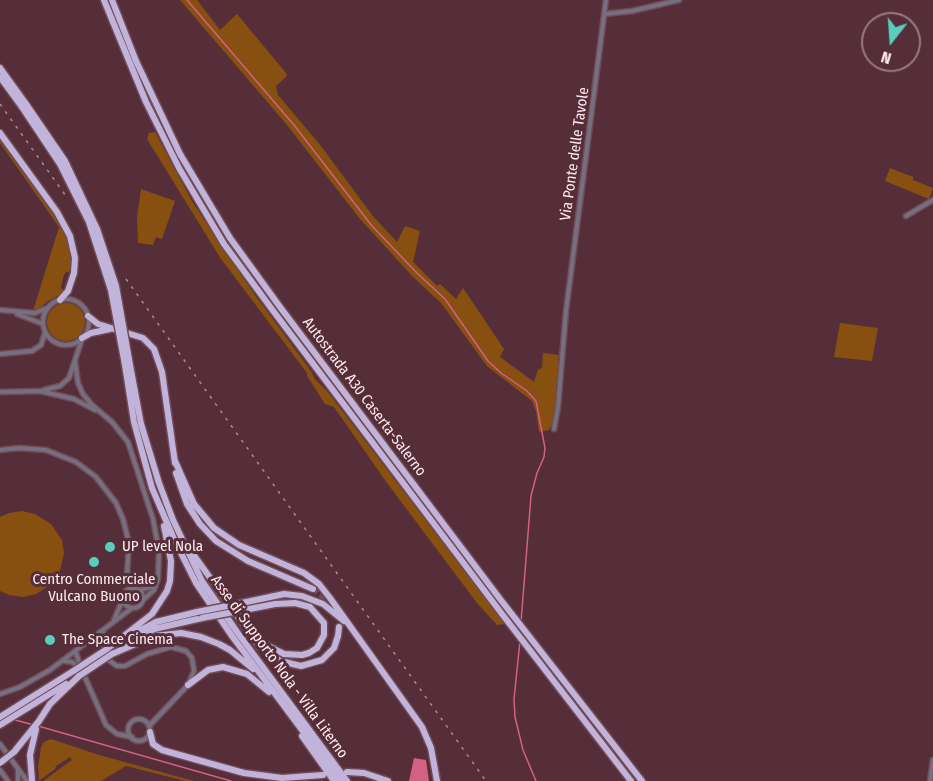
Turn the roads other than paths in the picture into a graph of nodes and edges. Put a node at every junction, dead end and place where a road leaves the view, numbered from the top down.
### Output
1 (104, 0) edge
2 (112, 0) edge
3 (606, 0) edge
4 (679, 0) edge
5 (604, 15) junction
6 (0, 68) edge
7 (0, 77) edge
8 (24, 106) junction
9 (0, 133) edge
10 (933, 200) edge
11 (906, 216) dead end
12 (60, 300) junction
13 (47, 308) junction
14 (0, 310) edge
15 (8, 310) junction
16 (88, 316) junction
17 (43, 324) junction
18 (113, 329) junction
19 (45, 332) junction
20 (82, 338) junction
21 (0, 354) edge
22 (75, 361) junction
23 (127, 365) junction
24 (40, 391) junction
25 (0, 392) edge
26 (102, 413) junction
27 (554, 429) dead end
28 (0, 450) edge
29 (174, 461) junction
30 (152, 488) junction
31 (173, 520) junction
32 (158, 579) junction
33 (133, 588) junction
34 (313, 589) tunnel mouth
35 (139, 590) junction
36 (123, 599) junction
37 (142, 601) junction
38 (132, 608) junction
39 (238, 608) junction
40 (111, 624) junction
41 (349, 625) junction
42 (339, 627) dead end
43 (249, 631) junction
44 (103, 632) junction
45 (76, 652) junction
46 (110, 652) junction
47 (243, 660) junction
48 (64, 661) junction
49 (78, 672) junction
50 (267, 683) junction
51 (188, 685) junction
52 (269, 692) junction
53 (0, 694) edge
54 (0, 717) edge
55 (0, 725) edge
56 (150, 729) junction
57 (33, 731) junction
58 (132, 737) junction
59 (0, 744) edge
60 (933, 760) edge
61 (0, 763) edge
62 (17, 768) junction
63 (0, 770) edge
64 (347, 772) dead end
65 (323, 775) dead end
66 (8, 781) edge
67 (18, 781) edge
68 (27, 781) edge
69 (32, 781) edge
70 (334, 781) edge
71 (340, 781) edge
72 (347, 781) edge
73 (387, 781) edge
74 (437, 781) edge
75 (631, 781) edge
76 (642, 781) edge
77 (930, 781) edge

1 - 75 highway, Autostrada A30 Caserta-Salerno
2 - 76 highway, Autostrada A30 Caserta-Salerno
3 - 5 street, Via Ponte delle Tavole
4 - 5 street
5 - 27 street, Via Ponte delle Tavole
6 - 8 highway, Asse di Supporto Nola - Villa Literno
7 - 8 highway, Asse di Supporto Nola - Villa Literno
8 - 23 highway, Asse di Supporto Nola - Villa Literno, bridge
9 - 12 highway
10 - 11 street
12 - 13 street
12 - 16 street
13 - 15 street
13 - 17 street
14 - 15 street
15 - 17 street
16 - 18 highway
16 - 20 street
17 - 19 street
18 - 20 highway
18 - 29 highway
19 - 20 street
19 - 21 street
20 - 22 street
22 - 24 street
22 - 26 street
23 - 30 highway, Asse di Supporto Nola - Villa Literno
23 - 31 highway, Asse di Supporto Nola - Villa Literno
24 - 25 street
24 - 26 street
26 - 32 street
28 - 33 street
29 - 34 highway
29 - 41 highway
30 - 46 highway
30 - 50 highway, Asse di Supporto Nola - Villa Literno
31 - 43 highway
31 - 72 highway, Asse di Supporto Nola - Villa Literno
32 - 35 street
32 - 37 street
33 - 35 street
33 - 36 street
35 - 37 street
36 - 38 street
36 - 40 street
37 - 38 street
38 - 40 street
39 - 41 highway
39 - 43 highway
39 - 46 highway, bridge
39 - 46 highway, bridge
40 - 44 street
41 - 74 highway
42 - 43 highway
44 - 45 street
44 - 51 street
45 - 48 street
45 - 49 street
46 - 47 highway
46 - 49 highway, bridge
47 - 50 highway
47 - 52 highway
48 - 49 street
48 - 53 street
49 - 54 highway
49 - 55 highway
49 - 57 highway
49 - 58 street
50 - 71 highway, Asse di Supporto Nola - Villa Literno
51 - 52 highway
51 - 56 street
52 - 70 highway
56 - 58 street
56 - 58 street
56 - 65 highway
57 - 61 highway, bridge
57 - 69 highway
59 - 62 street
60 - 77 street
62 - 67 street
62 - 68 street
63 - 66 street
64 - 73 highway

